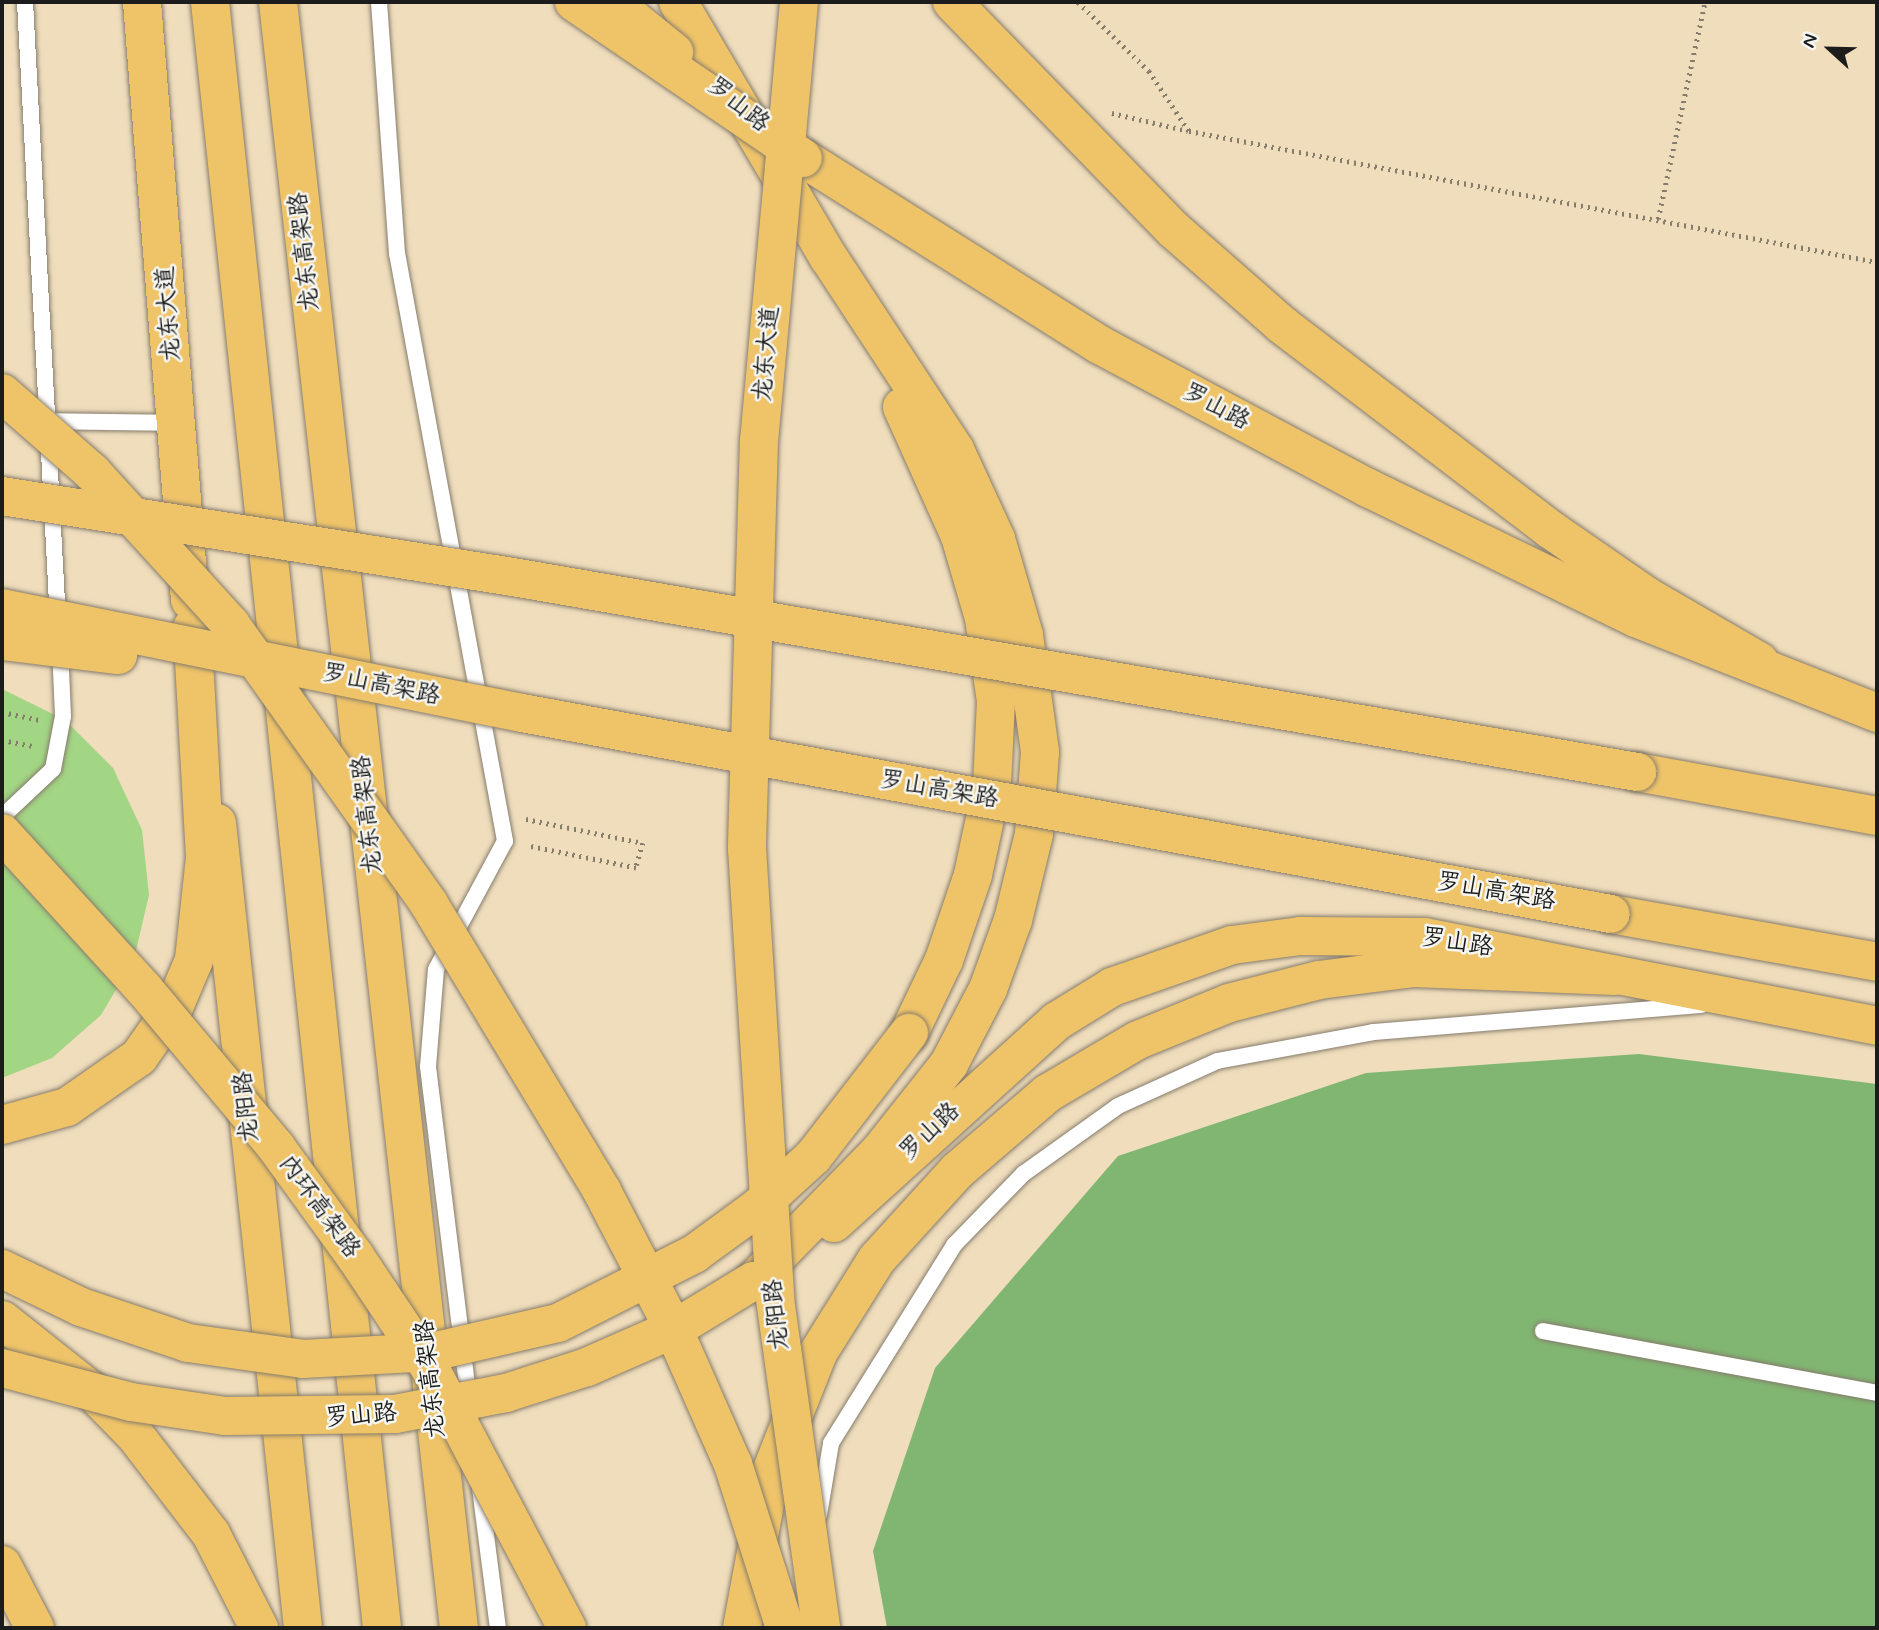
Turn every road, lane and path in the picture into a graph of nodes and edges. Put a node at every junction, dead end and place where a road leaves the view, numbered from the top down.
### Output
1 (25, 2) edge
2 (142, 2) edge
3 (210, 2) edge
4 (278, 2) edge
5 (379, 2) edge
6 (574, 2) edge
7 (612, 2) edge
8 (678, 2) edge
9 (800, 2) edge
10 (952, 2) edge
11 (1078, 2) edge
12 (1705, 2) edge
13 (803, 158) junction
14 (1657, 219) junction
15 (829, 258) junction
16 (1877, 262) edge
17 (2, 393) edge
18 (2, 416) edge
19 (47, 421) junction
20 (177, 423) junction
21 (2, 496) edge
22 (2, 608) edge
23 (192, 627) junction
24 (2, 641) edge
25 (1760, 662) junction
26 (747, 706) joint
27 (2, 712) edge
28 (523, 713) junction
29 (1877, 713) edge
30 (44, 720) dead end
31 (1877, 816) edge
32 (2, 817) edge
33 (519, 818) dead end
34 (2, 834) edge
35 (505, 841) junction
36 (1877, 962) edge
37 (1615, 976) junction
38 (1754, 1002) junction
39 (1877, 1026) edge
40 (2, 1125) edge
41 (817, 1228) junction
42 (2, 1269) edge
43 (2, 1320) edge
44 (1543, 1331) dead end
45 (2, 1368) edge
46 (1877, 1393) edge
47 (2, 1564) edge
48 (35, 1628) edge
49 (259, 1628) edge
50 (303, 1628) edge
51 (382, 1628) edge
52 (459, 1628) edge
53 (498, 1628) edge
54 (567, 1628) edge
55 (742, 1628) edge
56 (785, 1628) edge
57 (799, 1628) edge
58 (821, 1628) edge

1 - 19 lane
2 - 20 main road, 龙东大道
3 - 51 main road
4 - 52 main road, 龙东高架路
5 - 35 lane
6 - 13 main road, bridge
7 - 13 main road, 罗山路, bridge
8 - 15 main road
9 - 26 main road, 龙东大道, bridge
10 - 25 main road
11 - 14 path
12 - 14 path
13 - 25 main road, 罗山路
14 - 16 path
15 - 41 main road
15 - 42 main road, bridge
17 - 56 main road, bridge
18 - 19 lane
19 - 20 lane
19 - 32 lane
20 - 23 main road, 龙东大道
21 - 31 main road, bridge
22 - 28 main road, 罗山高架路, bridge
23 - 40 main road
23 - 50 main road, 龙阳路
24 - 28 main road, bridge
25 - 29 main road, 罗山路
26 - 58 main road, 龙阳路, bridge
27 - 30 path
28 - 36 main road, 罗山高架路, bridge
33 - 35 path
34 - 54 main road, 内环高架路, bridge
35 - 53 lane
37 - 38 main road, 罗山路
37 - 41 main road, 罗山路
37 - 55 main road, bridge
38 - 39 main road, 罗山路
38 - 57 lane
41 - 45 main road, 罗山路, bridge
43 - 49 main road
44 - 46 lane
47 - 48 main road

